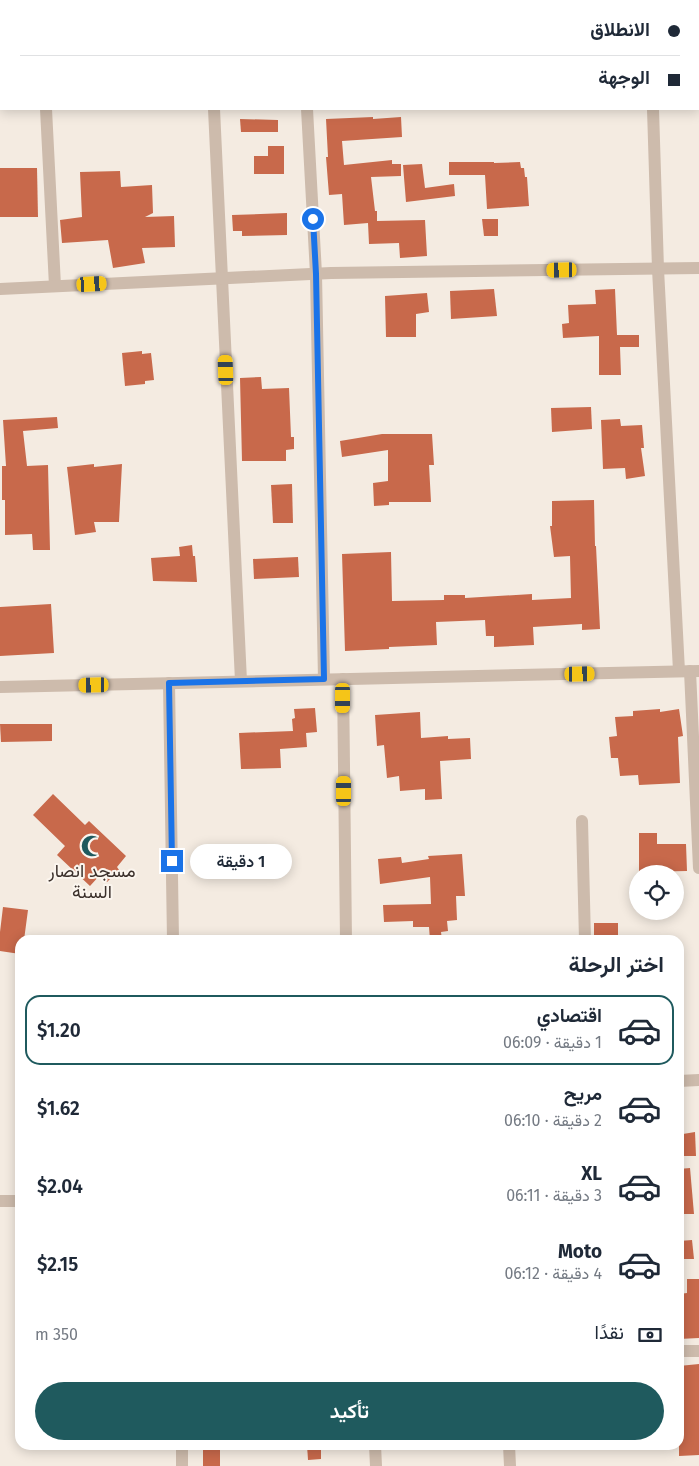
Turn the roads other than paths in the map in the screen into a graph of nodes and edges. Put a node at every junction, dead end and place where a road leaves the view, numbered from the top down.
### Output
1 (46, 110) edge
2 (214, 110) edge
3 (307, 110) edge
4 (653, 110) edge
5 (658, 268) junction
6 (699, 268) edge
7 (316, 274) junction
8 (222, 278) junction
9 (55, 286) junction
10 (0, 288) edge
11 (689, 671) edge
12 (324, 679) junction
13 (343, 679) junction
14 (241, 681) junction
15 (169, 683) junction
16 (0, 687) edge
17 (582, 821) dead end
18 (699, 868) edge
19 (173, 935) edge
20 (346, 935) edge
21 (585, 935) edge
22 (684, 1080) edge
23 (699, 1080) edge
24 (0, 1201) edge
25 (15, 1201) edge
26 (684, 1351) edge
27 (699, 1351) edge
28 (182, 1450) edge
29 (375, 1450) edge
30 (509, 1450) edge
31 (182, 1466) edge
32 (376, 1466) edge
33 (510, 1466) edge

1 - 9 street
2 - 8 street
3 - 7 street
4 - 5 street
5 - 6 street
5 - 7 street
5 - 11 street
7 - 8 street
7 - 12 street
8 - 9 street
8 - 14 street
9 - 10 street
11 - 13 street
11 - 18 street
12 - 13 street
12 - 14 street
13 - 20 street
14 - 15 street
15 - 16 street
15 - 19 street
17 - 21 street
22 - 23 street
24 - 25 street
26 - 27 street
28 - 31 street
29 - 32 street
30 - 33 street

